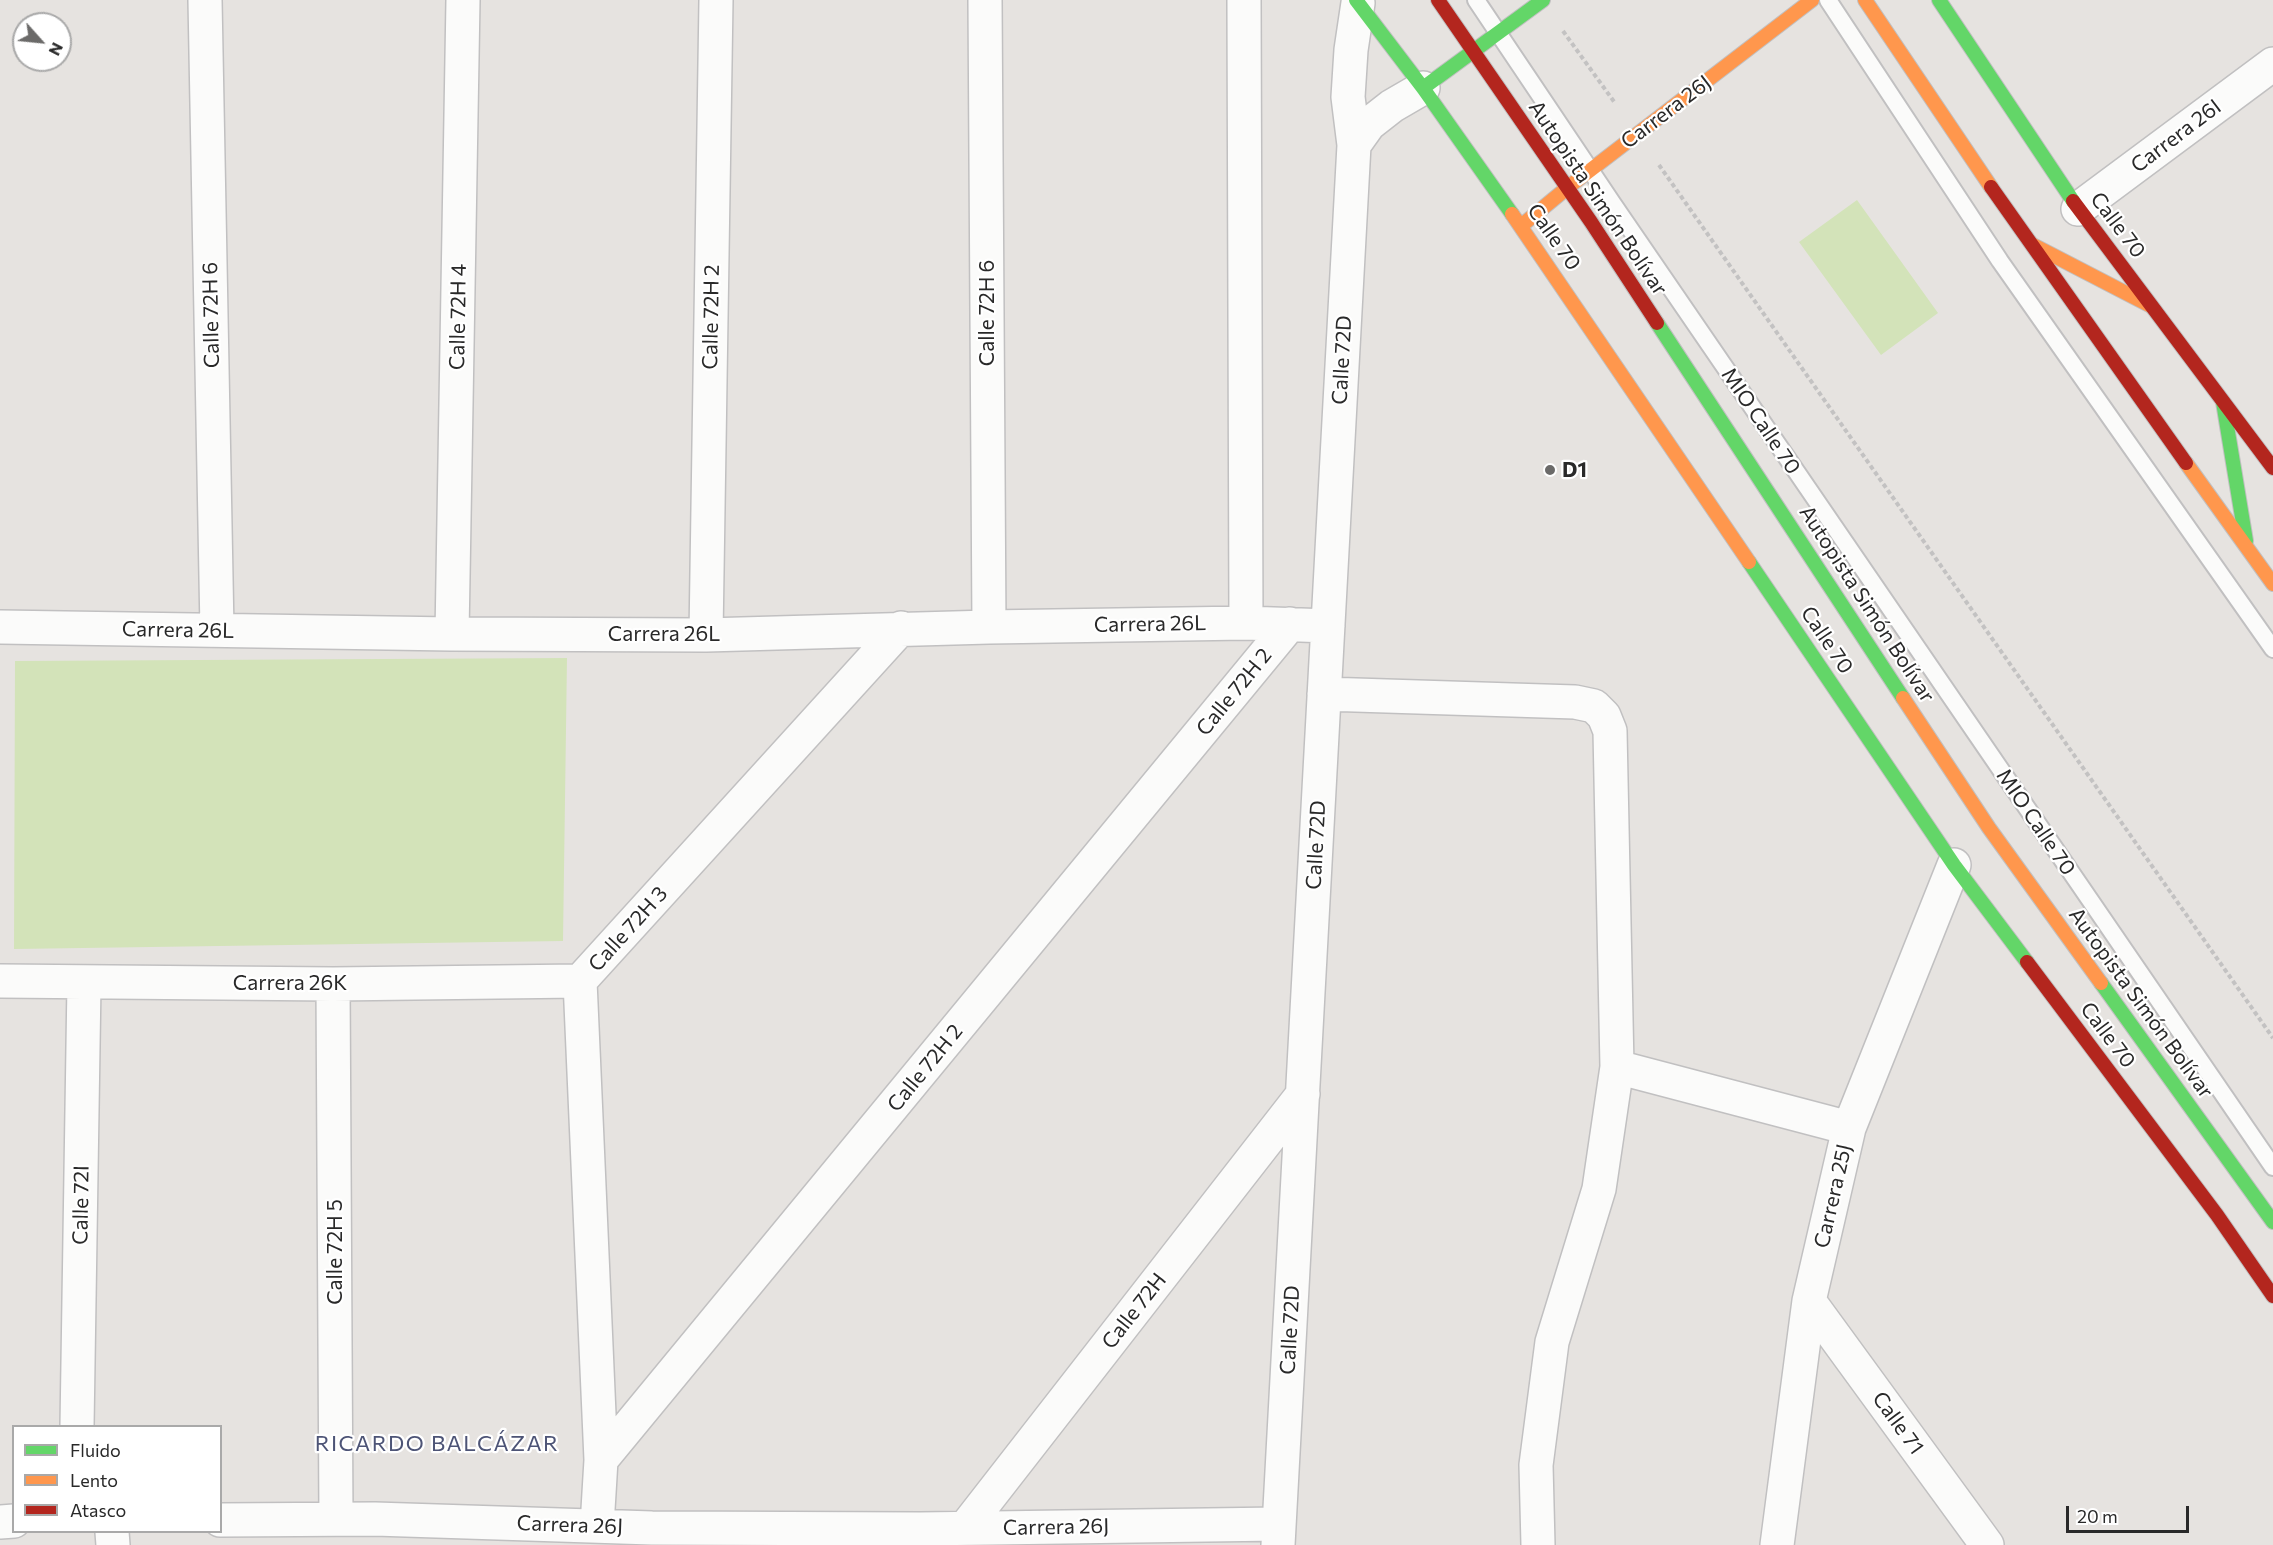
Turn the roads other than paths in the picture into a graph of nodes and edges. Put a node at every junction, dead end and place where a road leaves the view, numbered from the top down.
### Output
1 (205, 0) edge
2 (463, 0) edge
3 (716, 0) edge
4 (985, 0) edge
5 (1244, 0) edge
6 (1438, 0) edge
7 (1476, 0) edge
8 (1542, 0) edge
9 (1812, 0) edge
10 (1828, 0) edge
11 (1865, 0) edge
12 (1939, 0) edge
13 (1358, 1) edge
14 (1498, 33) junction
15 (1474, 51) junction
16 (2273, 64) edge
17 (1423, 88) junction
18 (1354, 145) junction
19 (1590, 171) junction
20 (1567, 188) junction
21 (2078, 209) junction
22 (1521, 226) junction
23 (2027, 241) junction
24 (2151, 306) junction
25 (2223, 402) junction
26 (2273, 468) edge
27 (2248, 549) junction
28 (2273, 584) edge
29 (1246, 623) junction
30 (1290, 624) junction
31 (1328, 626) junction
32 (0, 627) edge
33 (989, 627) junction
34 (901, 628) junction
35 (217, 630) junction
36 (452, 634) junction
37 (706, 635) junction
38 (2273, 649) edge
39 (1324, 694) junction
40 (1954, 865) junction
41 (0, 981) edge
42 (580, 981) junction
43 (84, 983) junction
44 (333, 984) junction
45 (1617, 1067) junction
46 (1303, 1094) junction
47 (1849, 1128) junction
48 (2273, 1167) edge
49 (2273, 1221) edge
50 (2273, 1296) edge
51 (1809, 1301) junction
52 (77, 1425) edge
53 (601, 1460) junction
54 (222, 1520) edge
55 (336, 1520) junction
56 (597, 1526) junction
57 (965, 1528) junction
58 (375, 1532) edge
59 (1279, 1535) edge
60 (652, 1536) edge
61 (920, 1537) edge
62 (1538, 1545) edge
63 (1777, 1545) edge
64 (1987, 1545) edge

1 - 35 street, Calle 72H 6
2 - 36 street, Calle 72H 4
3 - 37 street, Calle 72H 2
4 - 33 street, Calle 72H 6
5 - 29 street
6 - 15 main road, Autopista Simón Bolívar
7 - 14 lane, MIO Calle 70
8 - 14 main road
9 - 19 main road, Carrera 26J
10 - 38 lane
11 - 23 main road
12 - 21 main road, Calle 70
13 - 17 main road, Calle 70
13 - 18 street, Calle 72D
14 - 15 main road
14 - 19 lane, MIO Calle 70
15 - 17 main road
15 - 20 main road, Autopista Simón Bolívar
16 - 21 street, Carrera 26I
17 - 18 street
17 - 22 main road, Calle 70
18 - 31 street, Calle 72D
19 - 20 main road, Carrera 26J
19 - 48 lane, MIO Calle 70
20 - 22 main road, Carrera 26J
20 - 49 main road, Autopista Simón Bolívar
21 - 24 main road, Calle 70
22 - 40 main road, Calle 70
23 - 24 main road
23 - 27 main road
24 - 25 main road, Calle 70
25 - 26 main road, Calle 70
25 - 27 main road
27 - 28 main road
29 - 30 street, Carrera 26L
29 - 33 street, Carrera 26L
30 - 31 street, Carrera 26L
30 - 53 street, Calle 72H 2
31 - 39 street, Calle 72D
32 - 35 street, Carrera 26L
33 - 34 street, Carrera 26L
34 - 37 street, Carrera 26L
34 - 42 street, Calle 72H 3
35 - 36 street, Carrera 26L
36 - 37 street, Carrera 26L
39 - 45 street
39 - 46 street, Calle 72D
40 - 47 street, Carrera 25J
40 - 50 main road, Calle 70
41 - 43 street, Carrera 26K
42 - 44 street, Carrera 26K
42 - 53 street, Calle 72H 3
43 - 44 street, Carrera 26K
43 - 52 street, Calle 72I
44 - 55 street, Calle 72H 5
45 - 47 street
45 - 62 street
46 - 57 street, Calle 72H
46 - 59 street, Calle 72D
47 - 51 street, Carrera 25J
51 - 63 street, Carrera 25J
51 - 64 street, Calle 71
53 - 56 street
54 - 55 street, Carrera 26J
55 - 58 street, Carrera 26J
56 - 58 street, Carrera 26J
56 - 60 street, Carrera 26J
57 - 59 street, Carrera 26J
57 - 61 street, Carrera 26J
60 - 61 street, Carrera 26J

